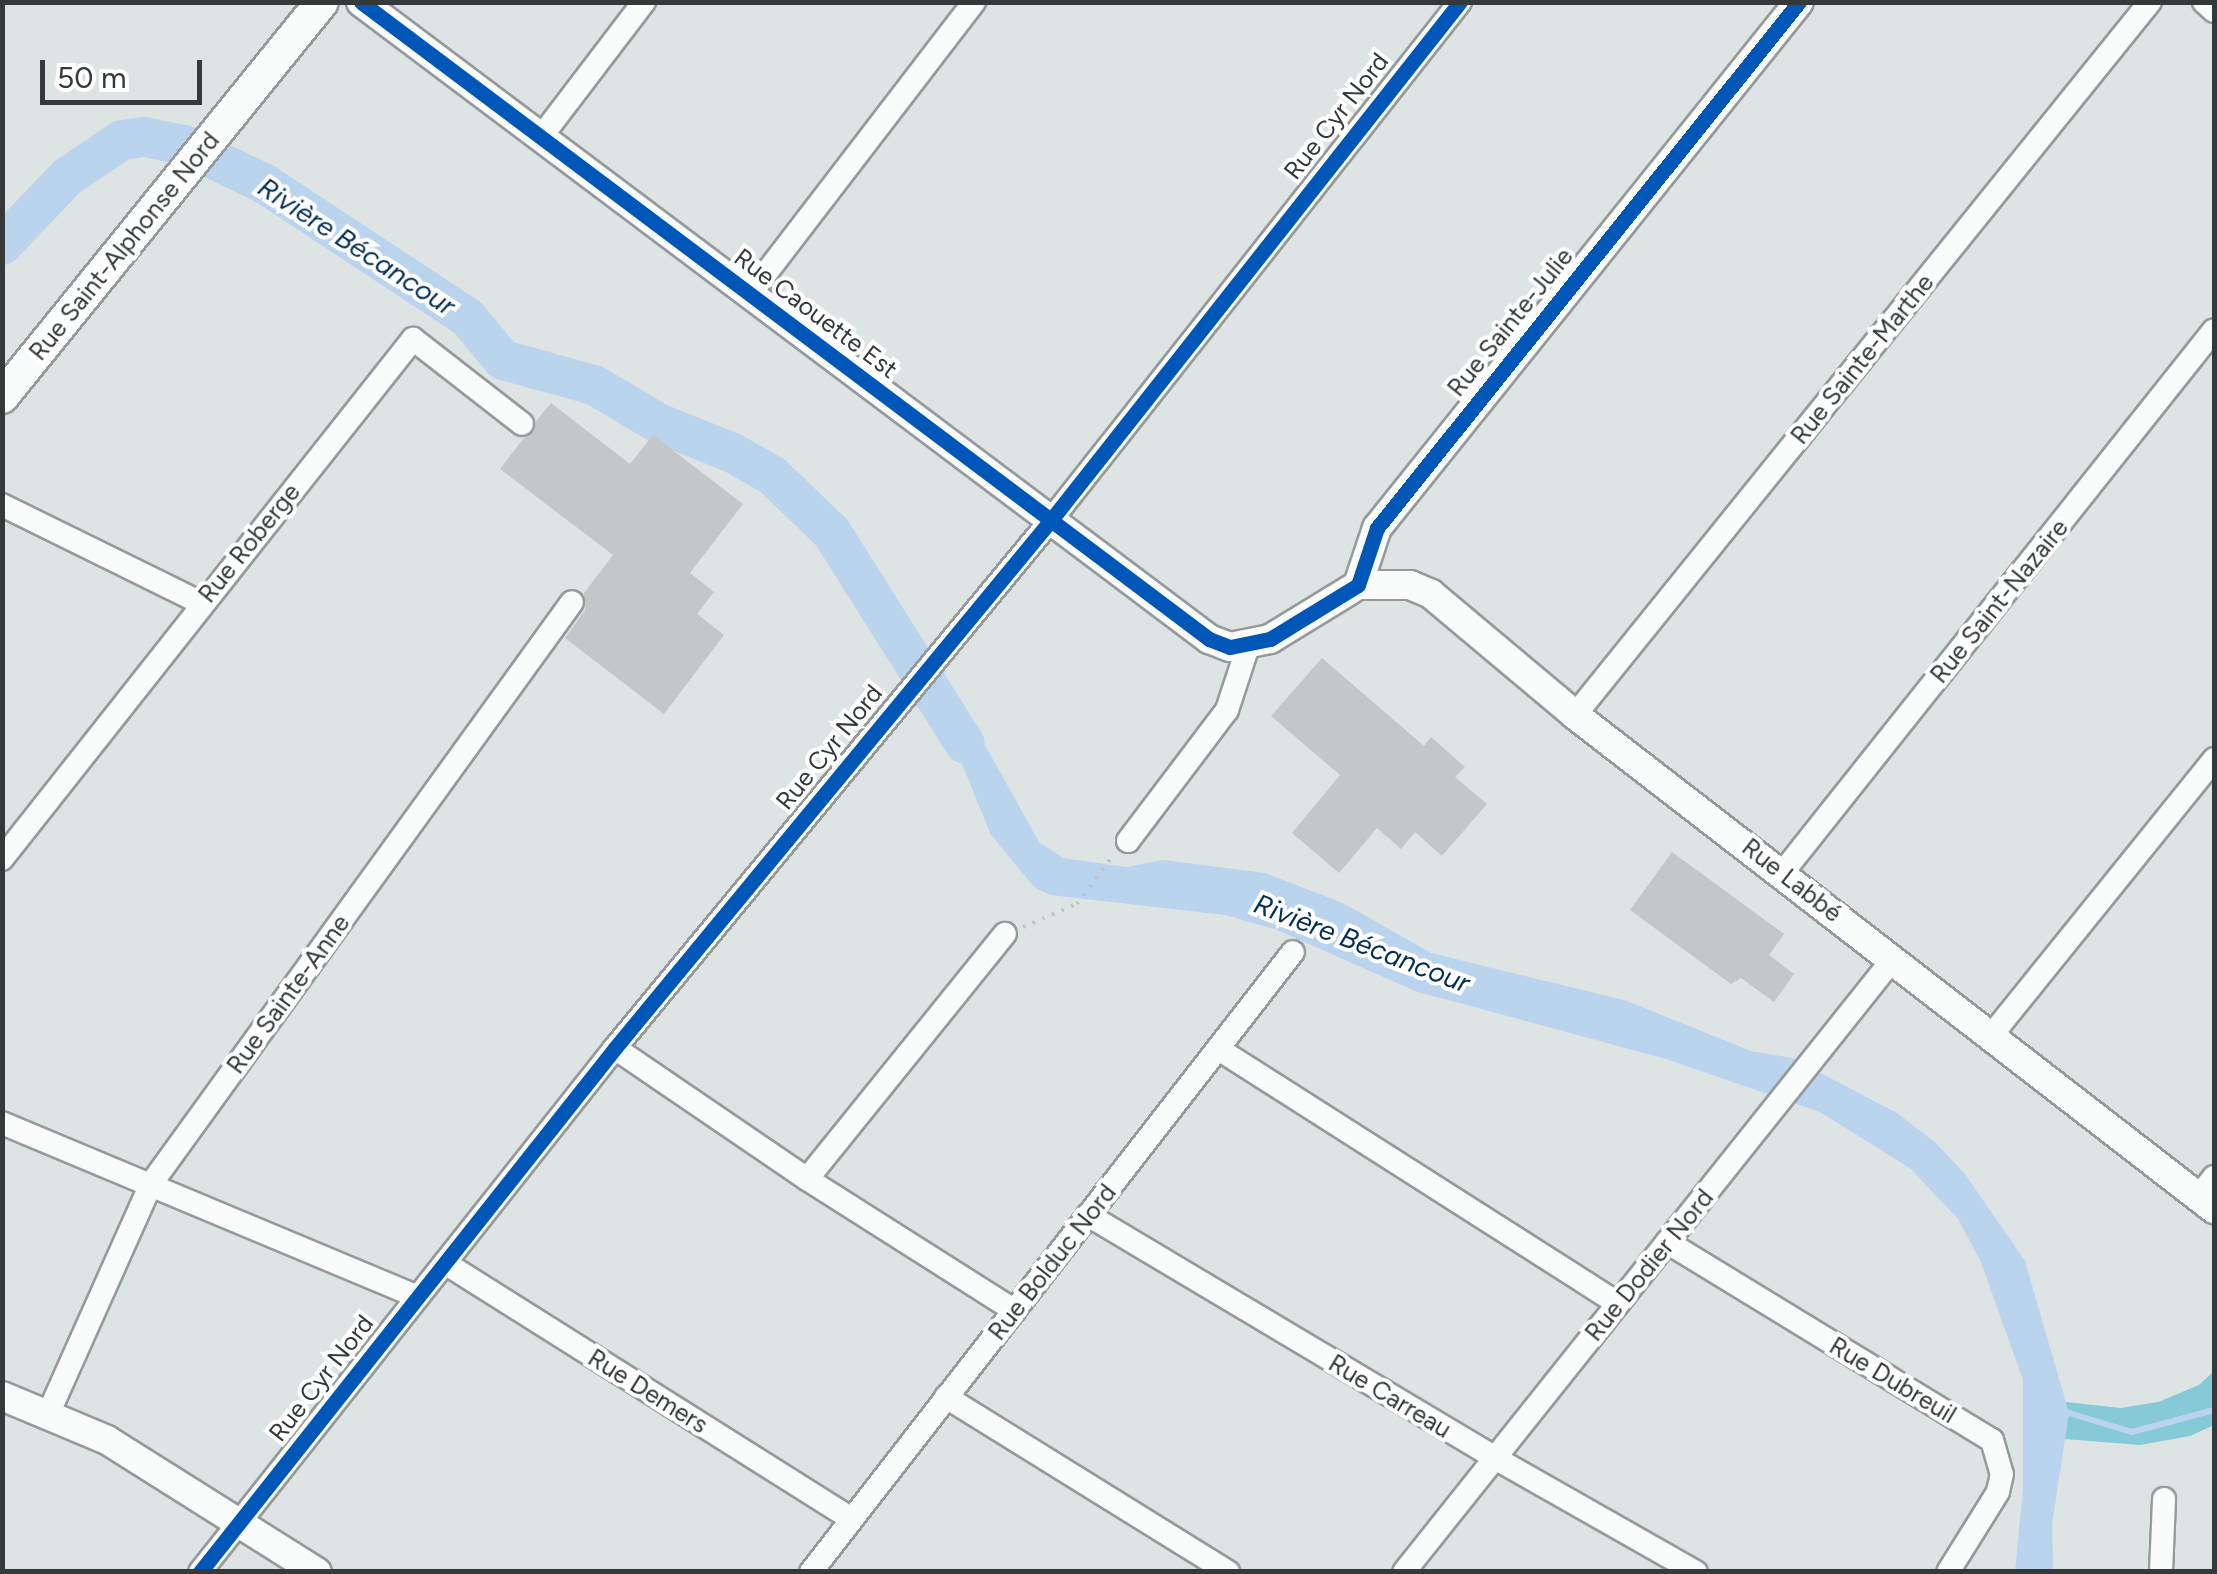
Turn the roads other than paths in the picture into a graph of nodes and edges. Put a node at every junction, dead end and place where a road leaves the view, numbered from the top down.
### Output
1 (322, 2) edge
2 (361, 2) edge
3 (644, 2) edge
4 (974, 2) edge
5 (1460, 2) edge
6 (1799, 2) edge
7 (2150, 2) edge
8 (2204, 2) edge
9 (2214, 11) edge
10 (541, 137) junction
11 (750, 294) junction
12 (2214, 330) edge
13 (2, 397) edge
14 (522, 424) dead end
15 (2, 506) edge
16 (1051, 520) junction
17 (1358, 586) junction
18 (572, 602) dead end
19 (200, 603) junction
20 (1248, 646) junction
21 (1575, 716) junction
22 (2214, 759) edge
23 (1123, 845) road end
24 (2, 859) edge
25 (1783, 872) junction
26 (1005, 934) road end
27 (1293, 952) dead end
28 (1893, 959) junction
29 (1990, 1037) junction
30 (616, 1048) junction
31 (1220, 1050) junction
32 (2, 1123) edge
33 (807, 1180) junction
34 (151, 1184) junction
35 (2209, 1194) edge
36 (1088, 1215) junction
37 (1668, 1242) junction
38 (445, 1263) junction
39 (417, 1297) junction
40 (1618, 1304) junction
41 (1014, 1311) junction
42 (2, 1396) edge
43 (946, 1398) junction
44 (49, 1412) junction
45 (1495, 1458) junction
46 (2164, 1499) dead end
47 (851, 1519) junction
48 (237, 1524) junction
49 (200, 1572) edge
50 (317, 1572) edge
51 (811, 1572) edge
52 (1228, 1572) edge
53 (1404, 1572) edge
54 (1696, 1572) edge
55 (1948, 1572) edge
56 (2161, 1572) edge

1 - 13 main road, Rue Saint-Alphonse Nord
2 - 10 street, Rue Caouette Est
3 - 10 street
4 - 11 street
5 - 16 street, Rue Cyr Nord
6 - 17 street, Rue Sainte-Julie
7 - 21 street, Rue Sainte-Marthe
8 - 9 street
10 - 11 street, Rue Caouette Est
11 - 16 street, Rue Caouette Est
12 - 25 street, Rue Saint-Nazaire
14 - 19 street, Rue Roberge
15 - 19 street
16 - 20 street, Rue Caouette Est
16 - 30 street, Rue Cyr Nord
17 - 20 street
17 - 21 street, Rue Labbé
18 - 34 street, Rue Sainte-Anne
19 - 24 street, Rue Roberge
20 - 23 street
21 - 25 street, Rue Labbé
22 - 29 street
25 - 28 street, Rue Labbé
26 - 33 street
27 - 31 street, Rue Bolduc Nord
28 - 29 street, Rue Labbé
28 - 37 street, Rue Dodier Nord
29 - 35 street, Rue Labbé
30 - 33 street
30 - 38 street, Rue Cyr Nord
31 - 36 street, Rue Bolduc Nord
31 - 40 street
32 - 34 street
33 - 41 street
34 - 39 street
34 - 44 street, Rue Sainte-Anne
36 - 41 street, Rue Bolduc Nord
36 - 45 street, Rue Carreau
37 - 40 street, Rue Dodier Nord
37 - 55 street, Rue Dubreuil
38 - 39 street, Rue Cyr Nord
38 - 47 street, Rue Demers
39 - 48 street, Rue Cyr Nord
40 - 45 street, Rue Dodier Nord
41 - 43 street, Rue Bolduc Nord
42 - 44 street
43 - 47 street, Rue Bolduc Nord
43 - 52 street
44 - 48 street
45 - 53 street, Rue Dodier Nord
45 - 54 street, Rue Carreau
46 - 56 street
47 - 51 street, Rue Bolduc Nord
48 - 49 street, Rue Cyr Nord
48 - 50 street

